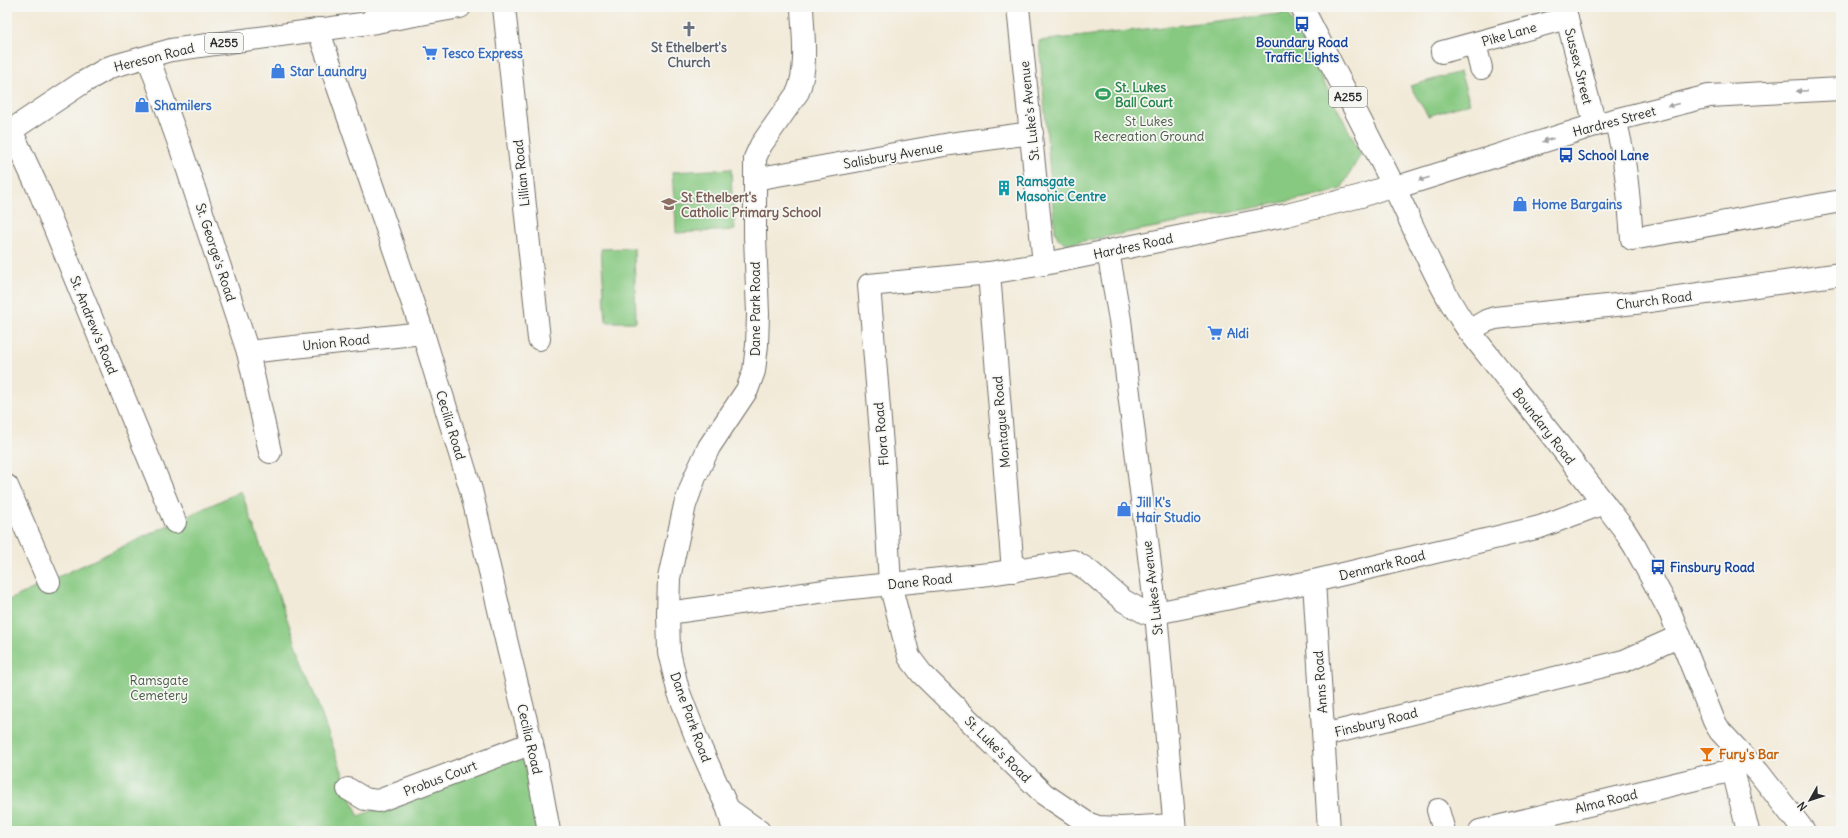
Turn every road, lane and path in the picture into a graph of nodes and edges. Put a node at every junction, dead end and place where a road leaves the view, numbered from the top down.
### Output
1 (460, 7) edge
2 (504, 7) edge
3 (802, 7) edge
4 (1018, 7) edge
5 (1302, 7) edge
6 (1566, 12) edge
7 (375, 14) edge
8 (318, 28) junction
9 (1475, 44) junction
10 (1442, 52) dead end
11 (148, 57) junction
12 (1482, 68) dead end
13 (1841, 89) edge
14 (1615, 120) junction
15 (1595, 125) junction
16 (9, 131) edge
17 (1032, 133) junction
18 (755, 179) junction
19 (1394, 187) junction
20 (1841, 201) edge
21 (1108, 251) junction
22 (1044, 264) junction
23 (989, 273) junction
24 (1841, 274) edge
25 (869, 285) joint
26 (1469, 331) junction
27 (423, 333) junction
28 (539, 338) dead end
29 (248, 352) junction
30 (270, 452) dead end
31 (7, 486) edge
32 (1604, 503) junction
33 (175, 522) dead end
34 (1014, 571) junction
35 (1314, 581) junction
36 (49, 582) dead end
37 (890, 584) junction
38 (668, 613) junction
39 (1156, 613) junction
40 (1680, 636) junction
41 (1324, 735) junction
42 (532, 743) junction
43 (1735, 748) junction
44 (1733, 770) junction
45 (348, 789) dead end
46 (728, 809) junction
47 (1438, 810) dead end
48 (1175, 828) edge
49 (549, 831) edge
50 (734, 831) edge
51 (759, 831) edge
52 (1329, 831) edge
53 (1444, 831) edge
54 (1480, 831) edge
55 (1748, 831) edge
56 (1804, 831) edge

1 - 7 street, Hereson Road / A255
2 - 28 street, Lillian Road
3 - 18 street, Dane Park Road
4 - 17 street, St. Luke's Avenue
5 - 19 street, Boundary Road / A255
6 - 9 street, Pike Lane
6 - 15 street, Sussex Street
7 - 8 street, Hereson Road / A255
8 - 11 street, Hereson Road / A255
8 - 27 street, Cecilia Road
9 - 10 street, Pike Lane
9 - 12 street, Pike Lane
11 - 16 street, Hereson Road / A255
11 - 29 street, St. George's Road
13 -> 14 street, Hardres Street
14 - 15 street, Hardres Street
14 - 20 street
15 -> 19 street, Hardres Street
16 - 33 street, St. Andrew's Road
17 - 18 street, Salisbury Avenue
17 - 22 street, St. Luke's Avenue
18 - 38 street, Dane Park Road
19 - 21 street, Hardres Road
19 - 26 street, Boundary Road / A255
21 - 22 street, Hardres Road
21 - 39 street, St Lukes Avenue
22 - 23 street, Hardres Road
23 - 25 street, Hardres Road
23 - 34 street, Montague Road
24 - 26 street, Church Road
25 - 37 street, Flora Road
26 - 32 street, Boundary Road / A255
27 - 29 street, Union Road
27 - 42 street, Cecilia Road
29 - 30 street, St. George's Road
31 - 36 street
32 - 35 street, Denmark Road
32 - 40 street, Boundary Road / A255
34 - 37 street, Dane Road
34 - 39 street, Dane Road
35 - 39 street, Denmark Road
35 - 41 street, Anns Road
37 - 38 street, Dane Road
37 - 48 street, St. Luke's Road
38 - 46 street, Dane Park Road
39 - 48 street, St Lukes Avenue
40 - 41 street, Finsbury Road
40 - 43 street, Boundary Road / A255
41 - 52 street, Anns Road
42 - 45 street, Probus Court
42 - 49 street, Cecilia Road
43 - 44 street
43 - 56 street, Boundary Road / A255
44 - 54 street, Alma Road
44 - 55 street
46 - 50 street, Dane Park Road
46 - 51 street
47 - 53 street

